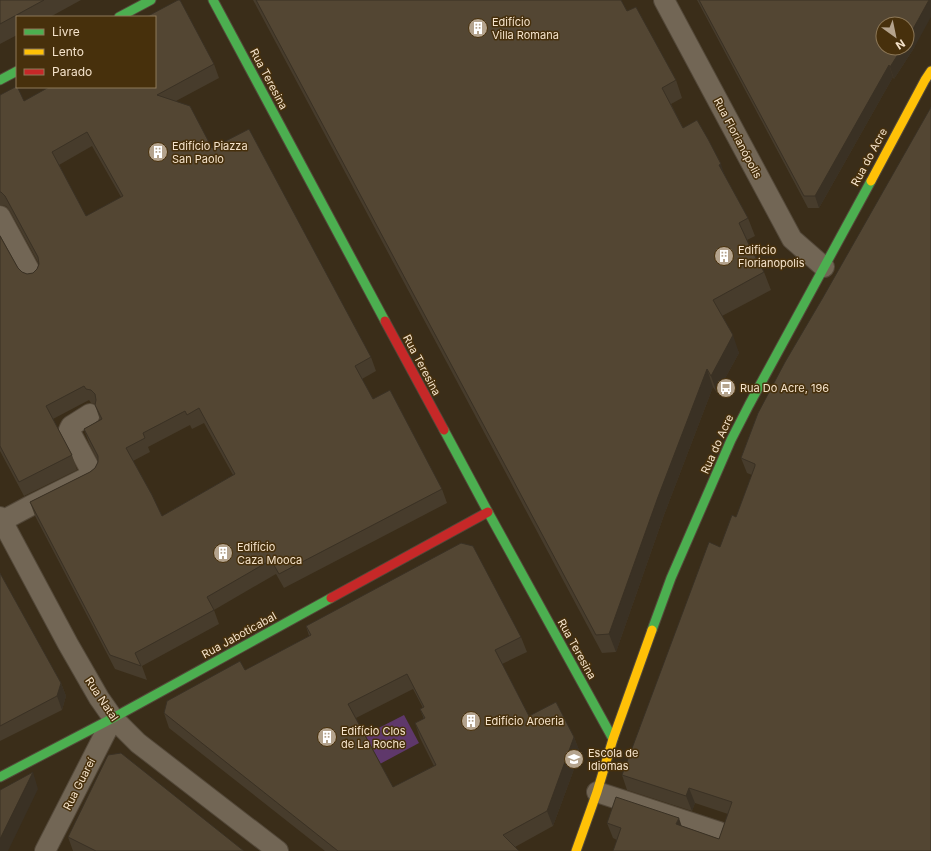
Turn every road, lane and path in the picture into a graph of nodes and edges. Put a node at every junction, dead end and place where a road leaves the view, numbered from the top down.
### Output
1 (151, 0) edge
2 (213, 0) edge
3 (664, 0) edge
4 (121, 16) edge
5 (931, 71) edge
6 (16, 72) edge
7 (0, 80) edge
8 (0, 216) edge
9 (824, 267) junction
10 (33, 277) edge
11 (90, 414) dead end
12 (488, 512) junction
13 (1, 519) edge
14 (113, 718) junction
15 (613, 739) junction
16 (0, 777) edge
17 (596, 792) junction
18 (719, 832) dead end
19 (46, 851) edge
20 (278, 851) edge
21 (576, 851) edge

1 - 4 street
2 - 12 street, Rua Teresina
3 - 9 street, Rua Florianópolis
5 - 9 street, Rua do Acre
6 - 7 street
8 - 10 street
9 - 15 street, Rua do Acre
11 - 13 street
12 - 14 street, Rua Jaboticabal
12 - 15 street, Rua Teresina
13 - 14 street, Rua Natal
14 - 16 street, Rua Jaboticabal
14 - 19 street, Rua Guareí
14 - 20 street, Rua Natal
15 - 17 street, Rua do Acre
17 - 18 street
17 - 21 street, Rua do Acre

